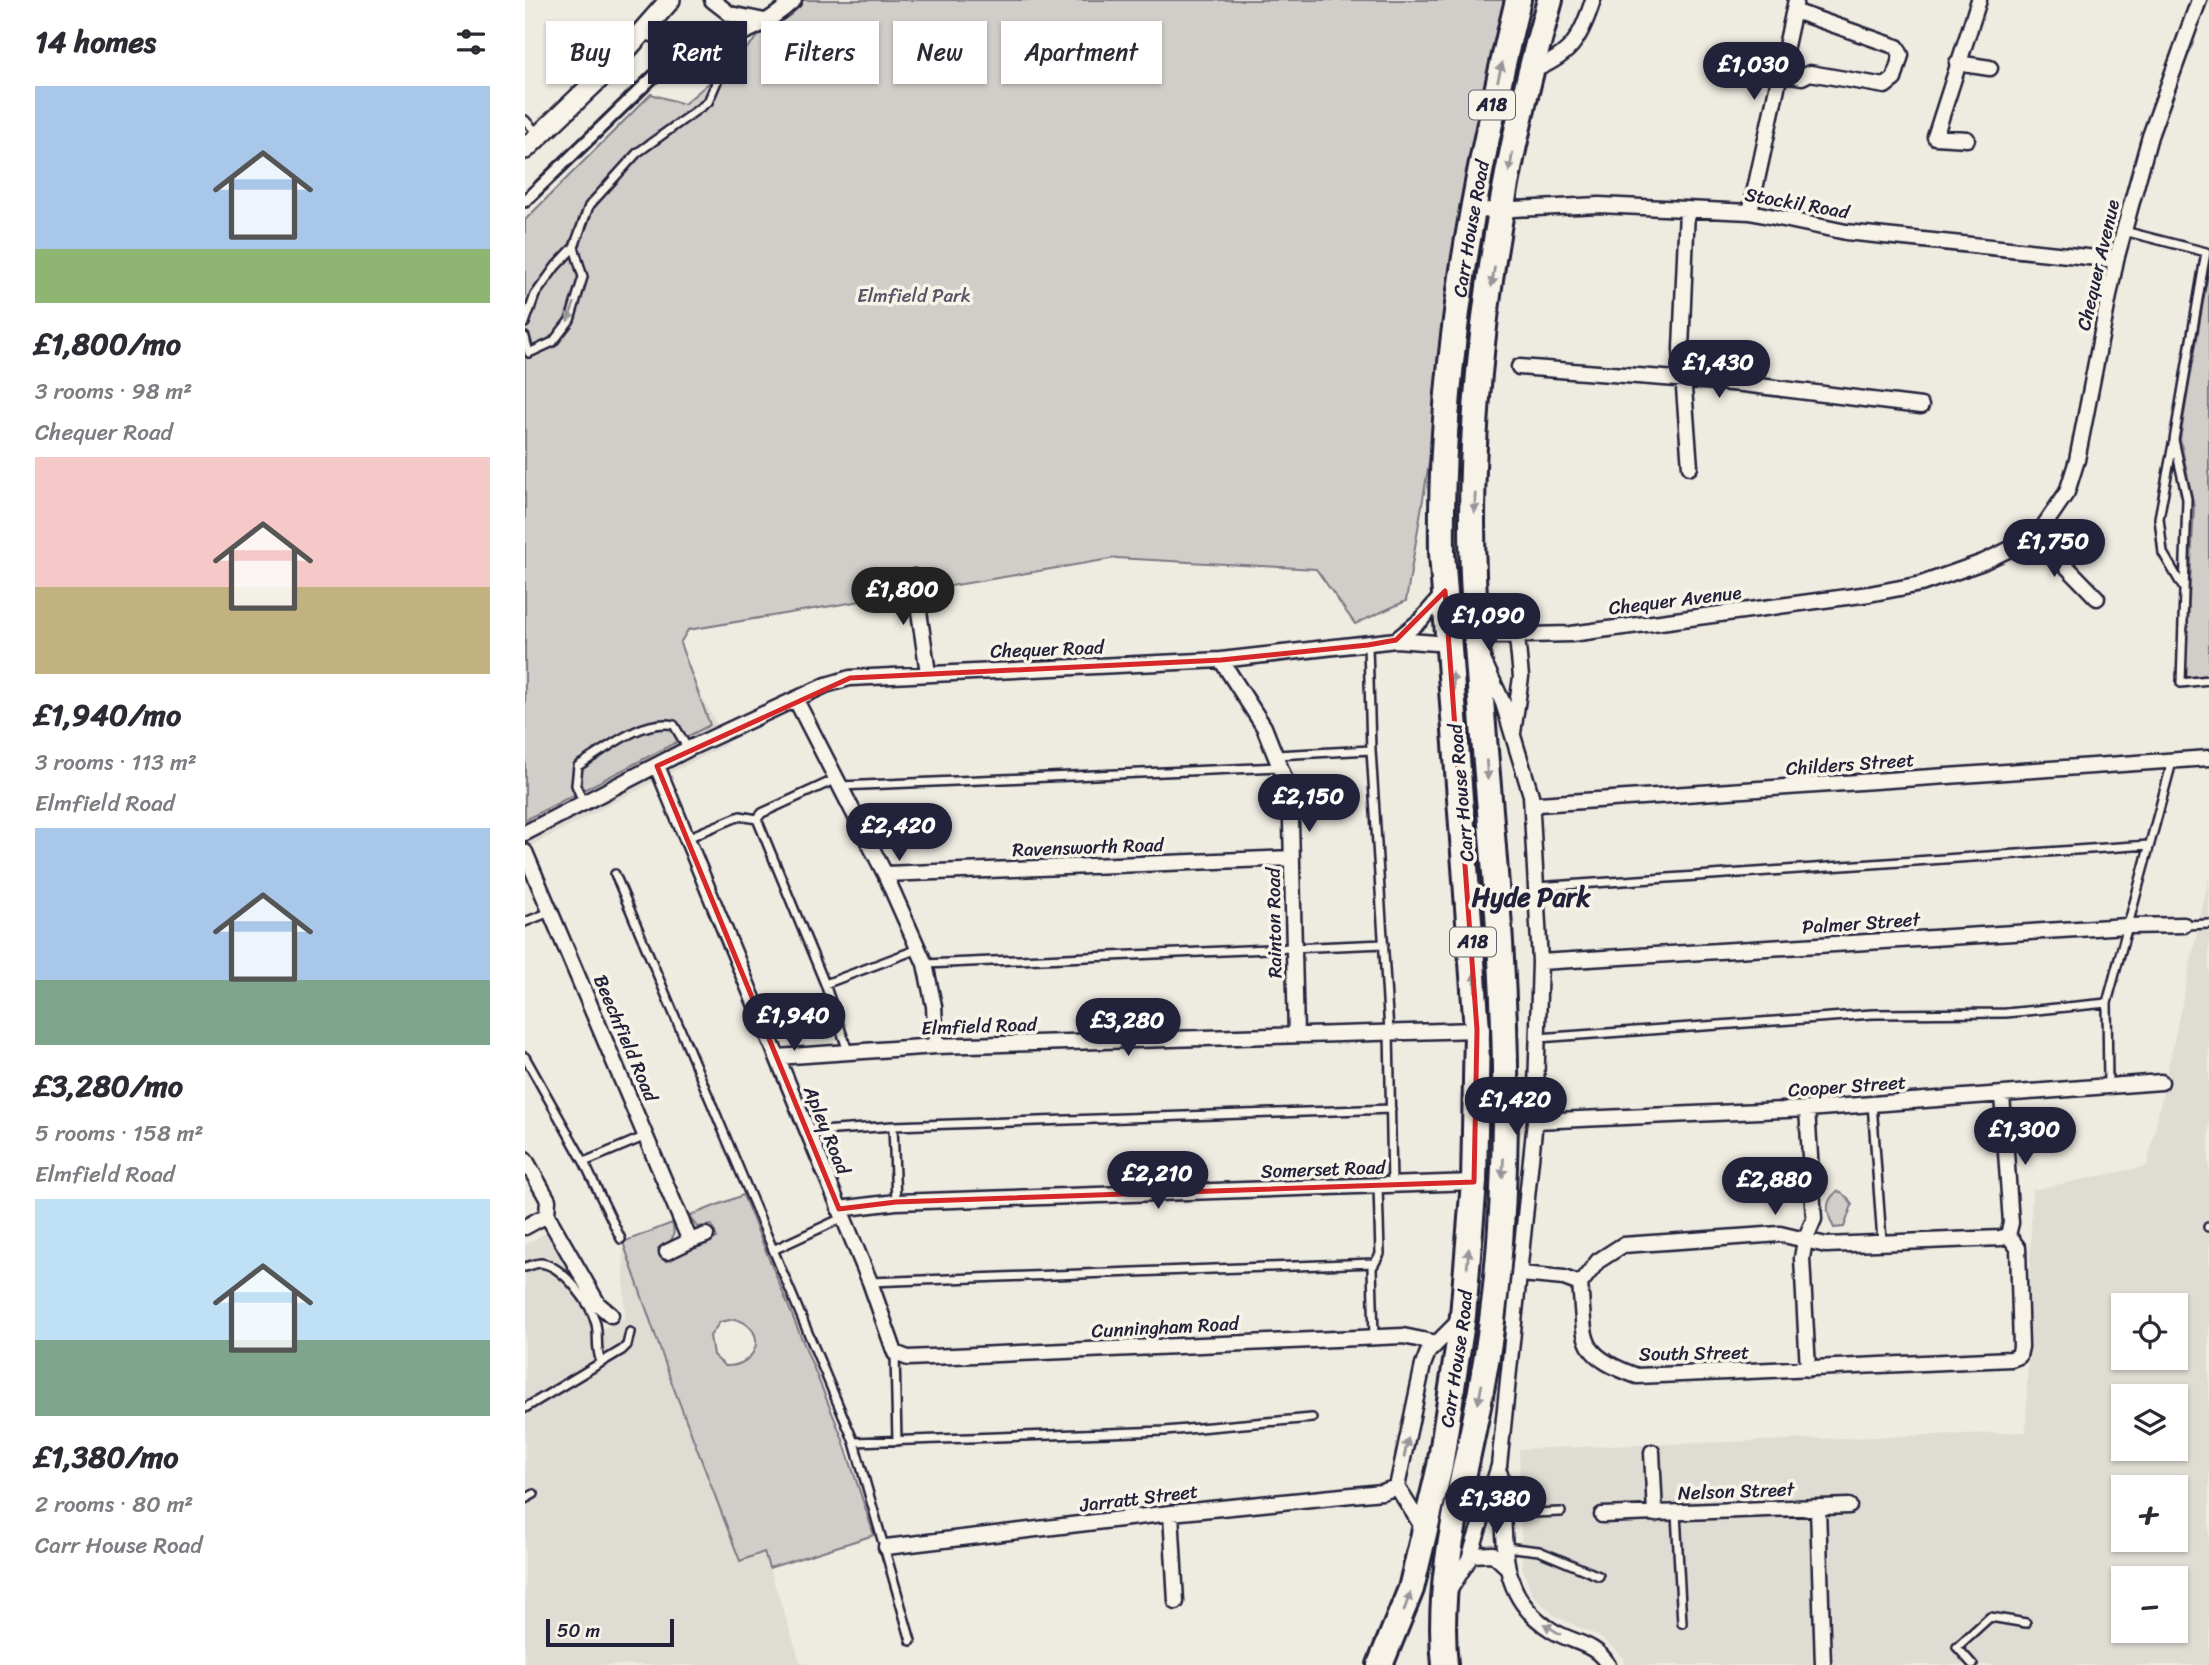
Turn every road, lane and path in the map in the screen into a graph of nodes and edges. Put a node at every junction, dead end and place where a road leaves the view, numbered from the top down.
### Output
1 (670, 0) edge
2 (712, 0) edge
3 (795, 0) edge
4 (1518, 0) edge
5 (1550, 0) edge
6 (1593, 0) edge
7 (1979, 0) edge
8 (2199, 0) edge
9 (1795, 6) edge
10 (767, 21) joint
11 (645, 32) junction
12 (648, 33) edge
13 (1957, 63) junction
14 (1990, 68) dead end
15 (1529, 72) junction
16 (1779, 73) junction
17 (648, 82) edge
18 (716, 84) edge
19 (525, 120) edge
20 (1967, 139) dead end
21 (532, 143) edge
22 (525, 201) edge
23 (1503, 209) junction
24 (1687, 210) junction
25 (1471, 211) junction
26 (1750, 212) junction
27 (2124, 231) junction
28 (574, 247) junction
29 (2116, 260) junction
30 (525, 323) edge
31 (525, 337) edge
32 (1519, 367) dead end
33 (1685, 381) junction
34 (1921, 406) dead end
35 (2174, 440) junction
36 (1690, 467) dead end
37 (2037, 536) junction
38 (913, 576) dead end
39 (2184, 590) junction
40 (1445, 591) junction
41 (2097, 598) dead end
42 (1477, 627) junction
43 (1517, 637) junction
44 (1396, 640) junction
45 (1450, 644) junction
46 (1368, 645) junction
47 (1479, 653) junction
48 (1221, 660) junction
49 (927, 673) junction
50 (2209, 680) edge
51 (796, 700) junction
52 (1513, 733) junction
53 (688, 749) junction
54 (1371, 750) junction
55 (2209, 758) edge
56 (1278, 761) junction
57 (2172, 762) junction
58 (657, 766) junction
59 (838, 782) junction
60 (583, 802) junction
61 (1533, 809) junction
62 (757, 819) junction
63 (525, 833) edge
64 (687, 838) junction
65 (2149, 845) junction
66 (525, 852) edge
67 (1292, 858) junction
68 (615, 874) dead end
69 (885, 874) junction
70 (1536, 887) junction
71 (551, 912) junction
72 (525, 922) edge
73 (2209, 924) edge
74 (2184, 925) joint
75 (2127, 926) junction
76 (1384, 944) junction
77 (918, 949) junction
78 (1294, 949) junction
79 (1540, 962) junction
80 (925, 964) junction
81 (825, 984) junction
82 (2107, 1003) junction
83 (1477, 1030) junction
84 (1389, 1031) junction
85 (1296, 1035) junction
86 (1538, 1038) junction
87 (936, 1046) junction
88 (848, 1052) junction
89 (525, 1057) edge
90 (777, 1057) junction
91 (2161, 1082) dead end
92 (2108, 1085) junction
93 (2002, 1095) junction
94 (1872, 1102) junction
95 (1391, 1109) junction
96 (1807, 1109) junction
97 (1535, 1121) junction
98 (893, 1126) junction
99 (807, 1132) junction
100 (647, 1136) junction
101 (525, 1159) edge
102 (584, 1162) junction
103 (1474, 1182) junction
104 (1385, 1186) junction
105 (896, 1202) junction
106 (841, 1214) junction
107 (547, 1215) junction
108 (525, 1227) edge
109 (706, 1235) dead end
110 (2008, 1235) junction
111 (621, 1239) dead end
112 (1805, 1240) junction
113 (690, 1241) junction
114 (1882, 1241) junction
115 (773, 1250) junction
116 (667, 1252) dead end
117 (1374, 1263) junction
118 (525, 1268) edge
119 (1521, 1274) junction
120 (870, 1282) junction
121 (1580, 1284) junction
122 (611, 1315) dead end
123 (1463, 1316) junction
124 (630, 1332) dead end
125 (1374, 1337) junction
126 (1437, 1343) junction
127 (895, 1353) junction
128 (601, 1362) junction
129 (1808, 1369) junction
130 (525, 1408) edge
131 (1312, 1418) dead end
132 (897, 1441) junction
133 (854, 1442) junction
134 (1652, 1452) dead end
135 (1499, 1466) junction
136 (1397, 1487) junction
137 (534, 1494) dead end
138 (525, 1499) edge
139 (1849, 1506) dead end
140 (1818, 1508) junction
141 (1561, 1512) dead end
142 (1171, 1513) junction
143 (1676, 1513) junction
144 (1503, 1514) junction
145 (1655, 1514) junction
146 (1602, 1515) dead end
147 (1425, 1532) junction
148 (1504, 1547) junction
149 (886, 1548) junction
150 (1471, 1555) junction
151 (1507, 1567) junction
152 (1599, 1576) dead end
153 (1445, 1598) junction
154 (1176, 1602) dead end
155 (1682, 1623) dead end
156 (2027, 1623) dead end
157 (911, 1641) dead end
158 (1380, 1665) edge
159 (1445, 1665) edge
160 (1608, 1665) edge
161 (1823, 1665) edge
162 (1973, 1665) edge

1 - 11 street
2 - 10 street
3 - 10 street
25 -> 4 highway, Carr House Road / A18
5 - 15 highway, Carr House Road / A18
6 - 15 street
7 - 13 street
8 - 27 street, Chequer Avenue
9 - 16 street
9 - 16 street
11 - 12 street
11 - 21 street
13 - 14 street
13 - 20 street
15 -> 23 highway, Carr House Road / A18
16 - 26 street
17 - 22 street
18 - 28 lane
19 - 21 lane
23 - 24 street, Stockil Road
23 - 25 street, Stockil Road
23 -> 42 highway, Carr House Road / A18
24 - 26 street, Stockil Road
24 - 33 street
25 - 40 highway, Carr House Road / A18
26 - 29 street, Stockil Road
27 - 29 street, Chequer Avenue
27 - 35 lane
28 - 30 lane
28 -> 31 lane
29 - 37 street, Chequer Avenue
32 - 33 street
33 - 34 street
33 - 36 street
35 - 39 lane
35 - 39 lane
37 - 41 street
37 - 43 street, Chequer Avenue
38 - 49 street
39 - 50 lane
40 - 44 street, Chequer Road
40 - 45 highway, Carr House Road / A18
42 - 43 street, Chequer Avenue
42 - 47 highway, Carr House Road / A18
43 - 52 street
44 - 45 street, Chequer Road
44 - 46 street, Chequer Road
83 -> 45 highway, Carr House Road / A18
46 - 48 street, Chequer Road
46 - 54 lane
47 - 52 street
47 -> 153 highway, Carr House Road / A18
48 - 49 street, Chequer Road
48 - 56 street, Rainton Road
49 - 51 street, Chequer Road
51 - 53 street, Chequer Road
51 - 59 street
52 - 61 street
53 - 58 street, Chequer Road
53 - 60 lane
54 - 56 lane
54 - 76 lane
55 - 57 street, Childers Street
56 - 59 lane
56 - 67 street, Rainton Road
57 - 61 street, Childers Street
57 - 65 lane
58 - 60 street, Chequer Road
58 - 64 street, Apley Road
59 - 62 lane
59 - 69 street
60 - 63 street, Chequer Road
61 - 70 street
62 - 64 lane
62 - 81 lane
64 - 90 street, Apley Road
65 - 70 lane
65 - 75 lane
66 - 71 street, Beechfield Road
67 - 69 street, Ravensworth Road
67 - 78 street, Rainton Road
68 - 115 lane
69 - 77 street
70 - 79 street
71 - 72 lane
71 - 100 street, Beechfield Road
73 - 74 lane
74 - 75 street, Palmer Street
75 - 79 street, Palmer Street
75 - 82 lane
76 - 78 lane
76 - 84 lane
77 - 80 street
77 - 81 lane
78 - 80 lane
78 - 85 street, Rainton Road
79 - 86 street
80 - 87 street
81 - 88 lane
82 - 86 lane
82 - 92 lane
83 - 84 street, Elmfield Road
83 - 103 highway, Carr House Road / A18
84 - 85 street, Elmfield Road
84 - 95 lane
85 - 87 street, Elmfield Road
86 - 97 street
87 - 88 street, Elmfield Road
88 - 90 street, Elmfield Road
89 - 102 lane
90 - 99 street, Apley Road
91 - 92 street, Cooper Street
92 - 93 street, Cooper Street
93 - 94 street, Cooper Street
93 - 110 street
94 - 96 street, Cooper Street
94 - 114 lane
95 - 98 lane
95 - 104 lane
96 - 97 street, Cooper Street
96 - 112 street
97 - 119 street
98 - 99 lane
98 - 105 lane
99 - 106 street, Apley Road
100 - 102 lane
100 - 113 street, Beechfield Road
101 - 107 street
102 - 111 lane
103 - 104 street, Somerset Road
123 -> 103 highway, Carr House Road / A18
104 - 105 street, Somerset Road
104 - 117 lane
105 - 106 street, Somerset Road
106 - 115 lane
106 - 120 street, Apley Road
107 - 108 street
107 - 122 street
109 - 113 street
110 - 114 street
110 - 129 street, South Street
112 - 114 street
112 - 121 street
112 - 129 street
113 - 116 street
115 - 133 lane
117 - 120 lane
117 - 125 lane
118 - 128 lane
119 - 121 street
119 - 135 street
120 - 127 street, Apley Road
121 - 129 street, South Street
123 - 126 street
123 - 147 highway, Carr House Road / A18
124 - 128 lane
125 - 126 street, Cunningham Road
125 - 127 street, Cunningham Road
136 -> 126 street
127 - 132 lane
128 - 130 lane
131 - 132 lane
132 - 133 lane
133 - 149 lane
134 - 145 street, Nelson Street
135 - 144 street
135 - 150 street
136 - 142 street, Jarratt Street
136 - 147 street
137 - 138 lane
139 - 140 street, Nelson Street
140 - 143 street, Nelson Street
140 - 161 street, Nelson Street
141 - 144 lane
142 - 149 street, Jarratt Street
142 - 154 street
143 - 145 street, Nelson Street
143 - 155 lane
144 - 148 street
145 - 146 street, Nelson Street
158 -> 147 highway, Carr House Road / A18
148 - 151 street
148 - 152 lane
149 - 157 lane
150 - 151 street
150 - 153 street
160 -> 151 street
153 - 159 highway, Carr House Road / A18
156 - 162 lane

